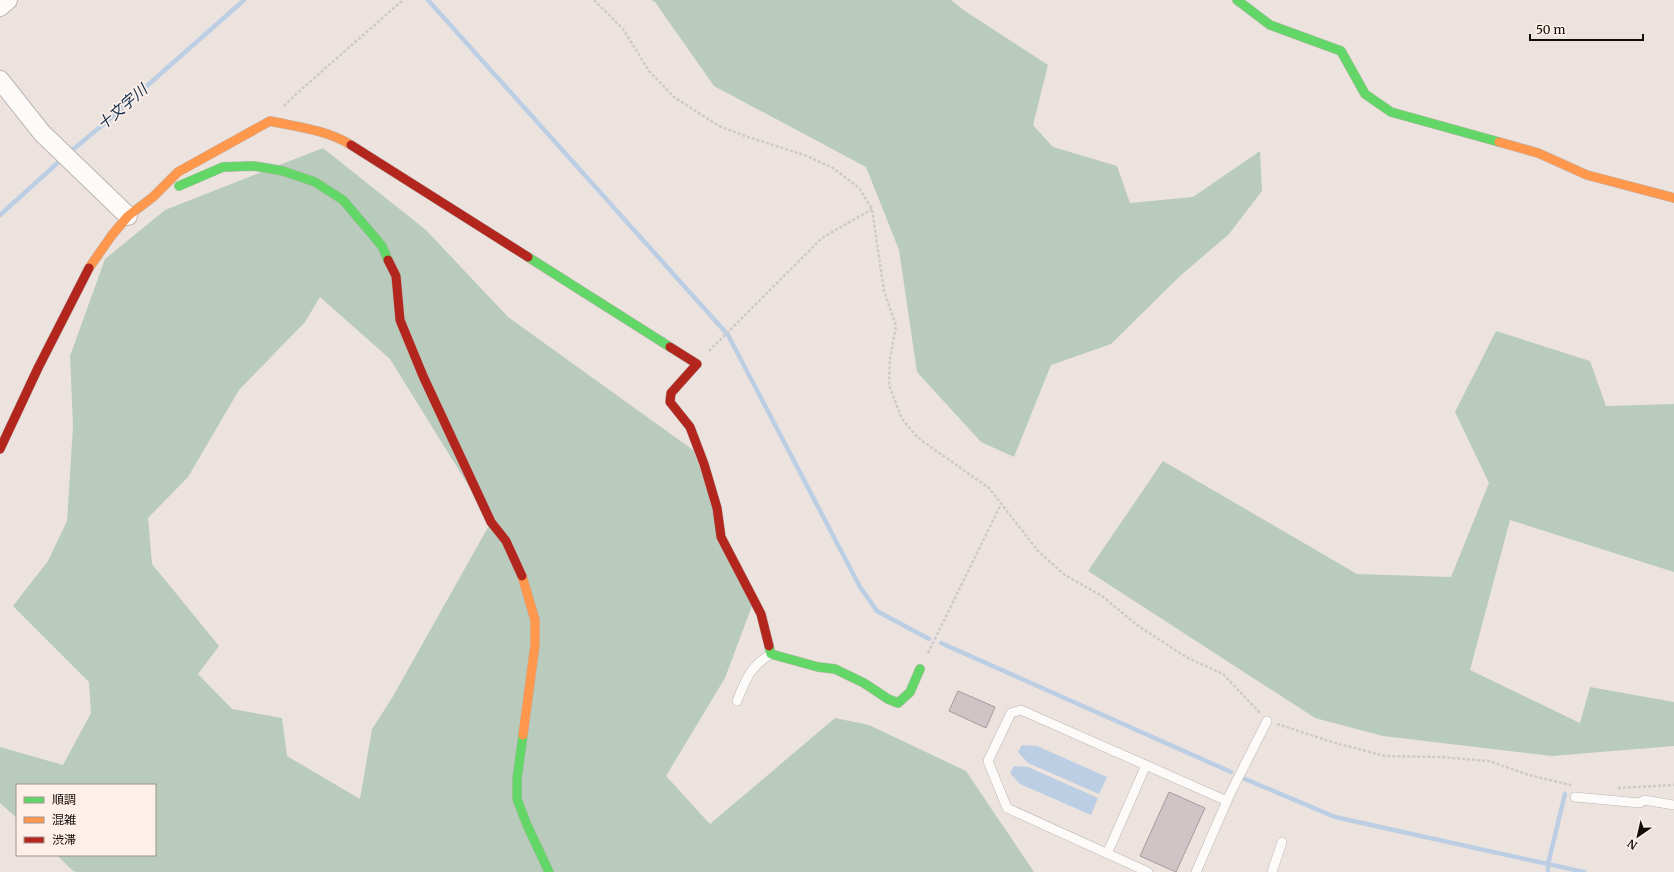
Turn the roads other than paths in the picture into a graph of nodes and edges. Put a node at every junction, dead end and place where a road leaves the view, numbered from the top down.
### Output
1 (8, 0) edge
2 (1237, 0) edge
3 (0, 8) edge
4 (0, 80) edge
5 (153, 197) junction
6 (1674, 198) edge
7 (128, 216) junction
8 (0, 449) edge
9 (771, 654) junction
10 (920, 669) road end
11 (737, 701) dead end
12 (1267, 721) road end
13 (1146, 765) junction
14 (1575, 797) dead end
15 (1227, 800) junction
16 (1674, 805) edge
17 (1282, 842) dead end
18 (1108, 854) junction
19 (550, 872) edge
20 (1148, 872) edge
21 (1196, 872) edge
22 (1272, 872) edge

1 - 3 street
2 - 6 street
4 - 7 street
5 - 7 street
5 - 9 street
5 - 19 street
7 - 8 street
9 - 10 street
9 - 11 lane
12 - 15 lane
13 - 15 lane
13 - 18 lane
13 - 18 lane
14 - 16 lane
15 - 21 lane
17 - 22 lane
18 - 20 lane

